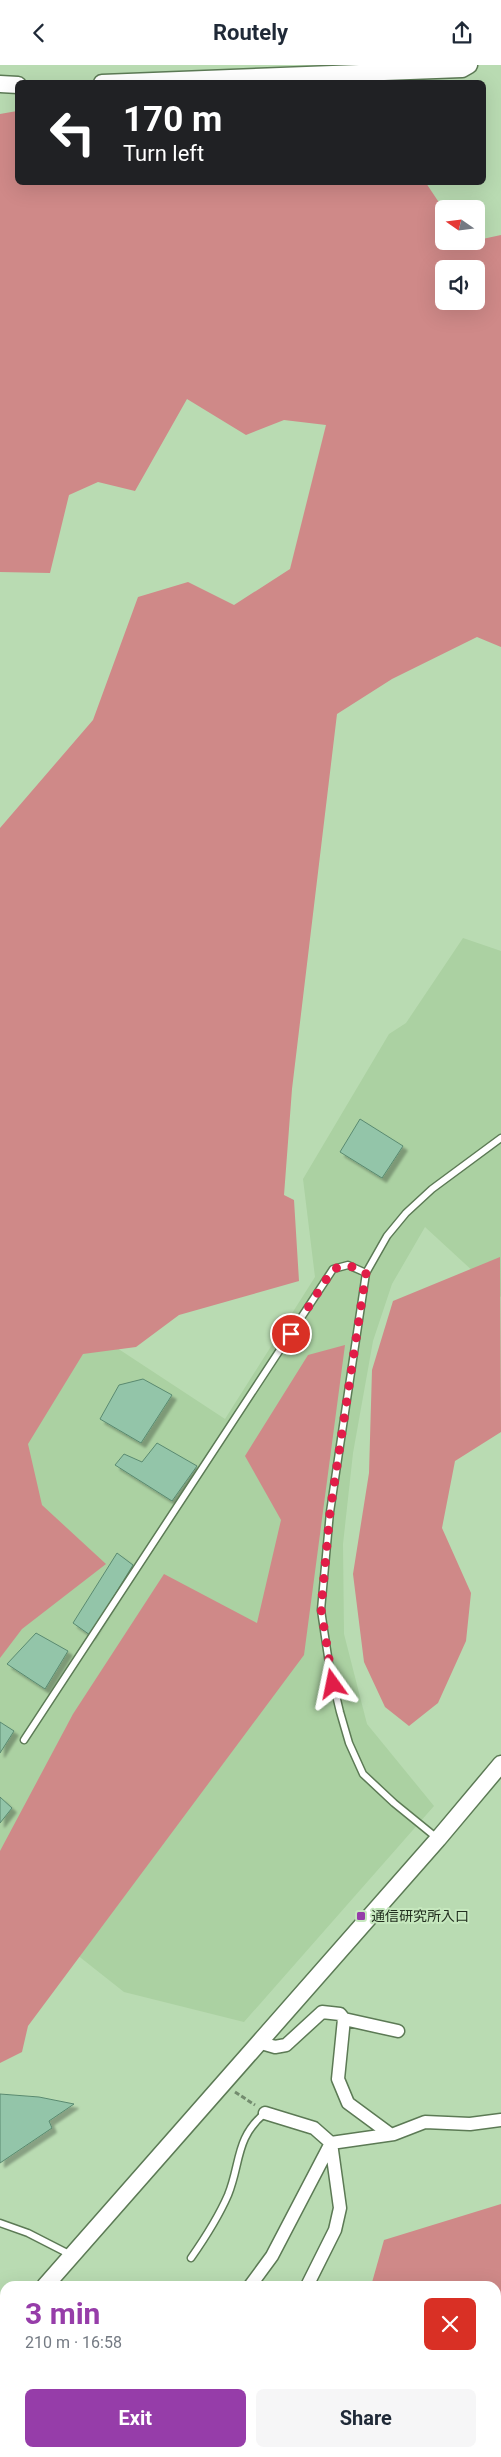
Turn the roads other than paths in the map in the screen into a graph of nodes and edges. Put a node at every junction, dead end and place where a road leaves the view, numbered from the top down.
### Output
1 (469, 65) edge
2 (177, 80) edge
3 (0, 84) edge
4 (15, 85) edge
5 (501, 1138) edge
6 (366, 1273) junction
7 (24, 1740) dead end
8 (501, 1764) edge
9 (438, 1839) junction
10 (344, 2019) junction
11 (398, 2031) dead end
12 (258, 2042) junction
13 (265, 2113) joint
14 (501, 2120) edge
15 (390, 2134) junction
16 (331, 2143) junction
17 (0, 2223) edge
18 (70, 2255) junction
19 (191, 2258) dead end
20 (49, 2281) edge
21 (254, 2281) edge
22 (310, 2281) edge

1 - 2 street
3 - 4 street
5 - 6 lane
6 - 7 lane
6 - 9 lane
8 - 9 street
9 - 12 street
10 - 11 street
10 - 12 street
10 - 15 street
12 - 18 street
13 - 16 street
13 - 19 lane
14 - 15 street
15 - 16 street
16 - 21 street
16 - 22 street
17 - 18 lane
18 - 20 street

